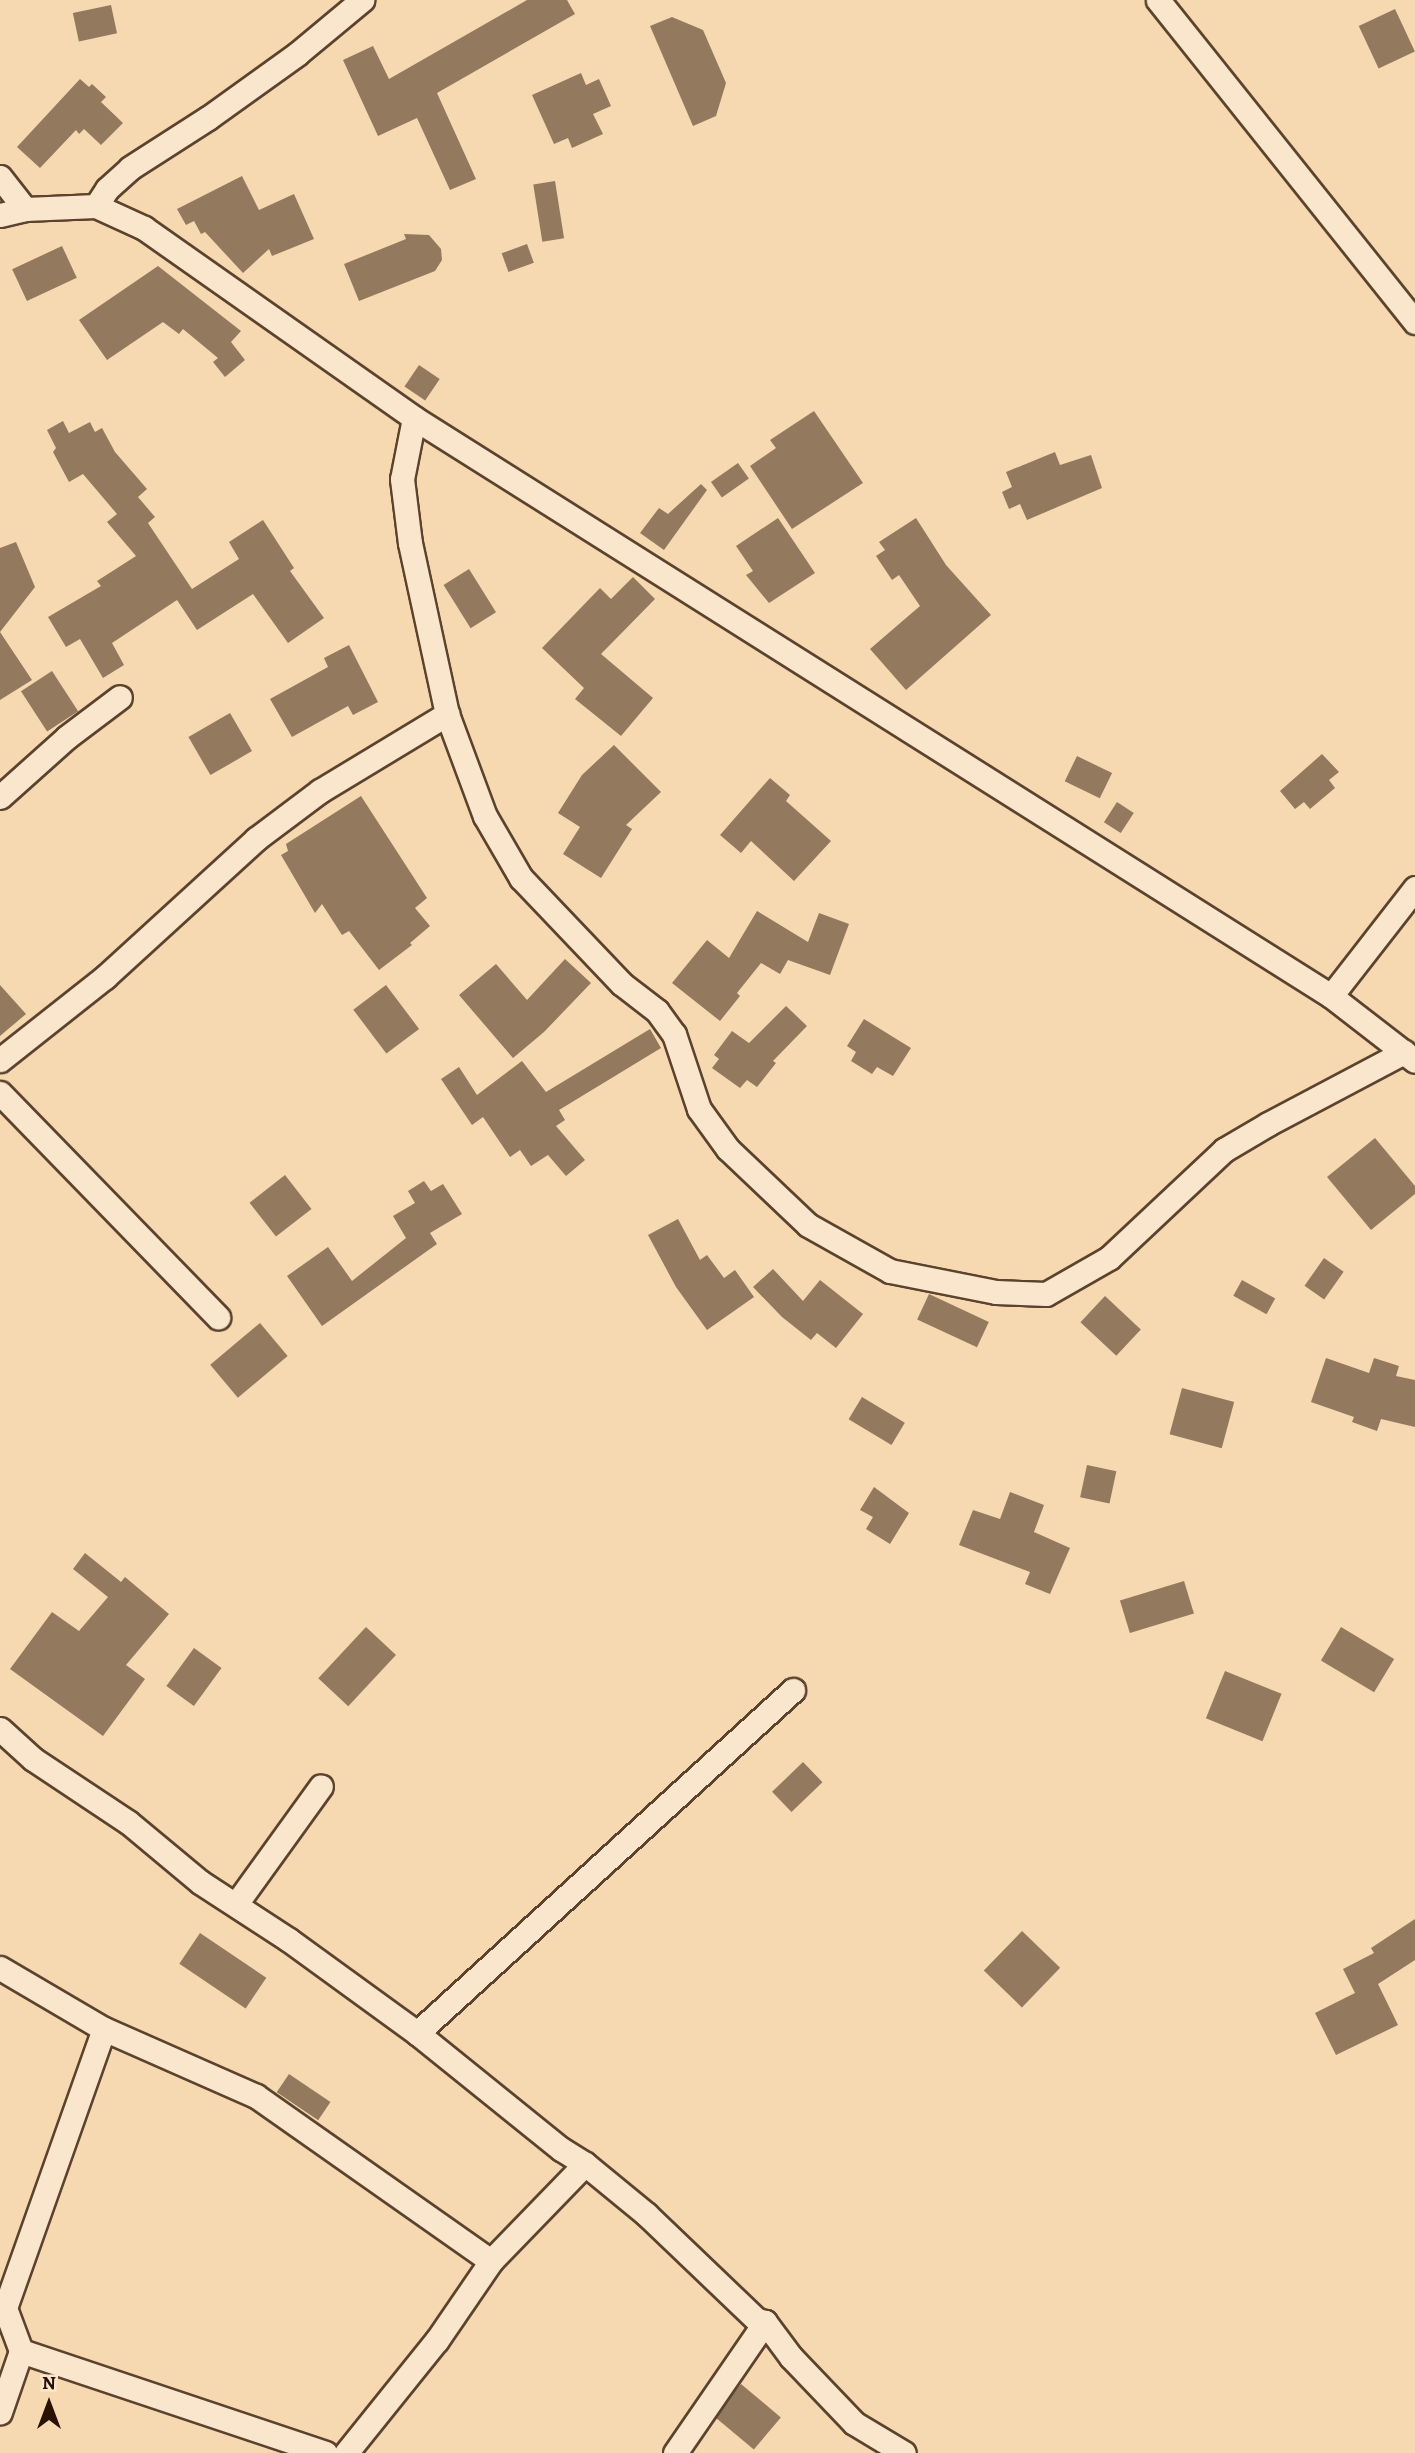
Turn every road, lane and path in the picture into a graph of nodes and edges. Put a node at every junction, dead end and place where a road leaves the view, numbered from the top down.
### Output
1 (362, 0) edge
2 (1158, 0) edge
3 (0, 177) edge
4 (96, 206) junction
5 (25, 209) junction
6 (0, 215) edge
7 (1415, 322) edge
8 (414, 418) junction
9 (120, 697) dead end
10 (447, 714) junction
11 (0, 797) edge
12 (1415, 888) edge
13 (1331, 996) junction
14 (1410, 1057) edge
15 (0, 1060) edge
16 (0, 1093) edge
17 (218, 1317) dead end
18 (793, 1690) dead end
19 (0, 1728) edge
20 (321, 1786) dead end
21 (236, 1904) junction
22 (0, 1969) edge
23 (104, 2028) junction
24 (417, 2033) junction
25 (585, 2164) junction
26 (491, 2261) junction
27 (3, 2309) edge
28 (765, 2322) junction
29 (21, 2351) junction
30 (0, 2412) edge
31 (325, 2453) edge
32 (346, 2453) edge
33 (675, 2453) edge
34 (904, 2453) edge

1 - 4 street
2 - 7 street
3 - 5 street
4 - 5 street
4 - 8 street
5 - 6 street
8 - 10 street
8 - 13 street
9 - 11 street
10 - 14 street
10 - 15 street
12 - 13 street
13 - 14 street
16 - 17 street
18 - 24 street
19 - 21 street
20 - 21 street
21 - 24 street
22 - 23 street
23 - 26 street
23 - 27 street
24 - 25 street
25 - 26 street
25 - 28 street
26 - 32 street
27 - 29 street
28 - 33 street
28 - 34 street
29 - 30 street
29 - 31 street

